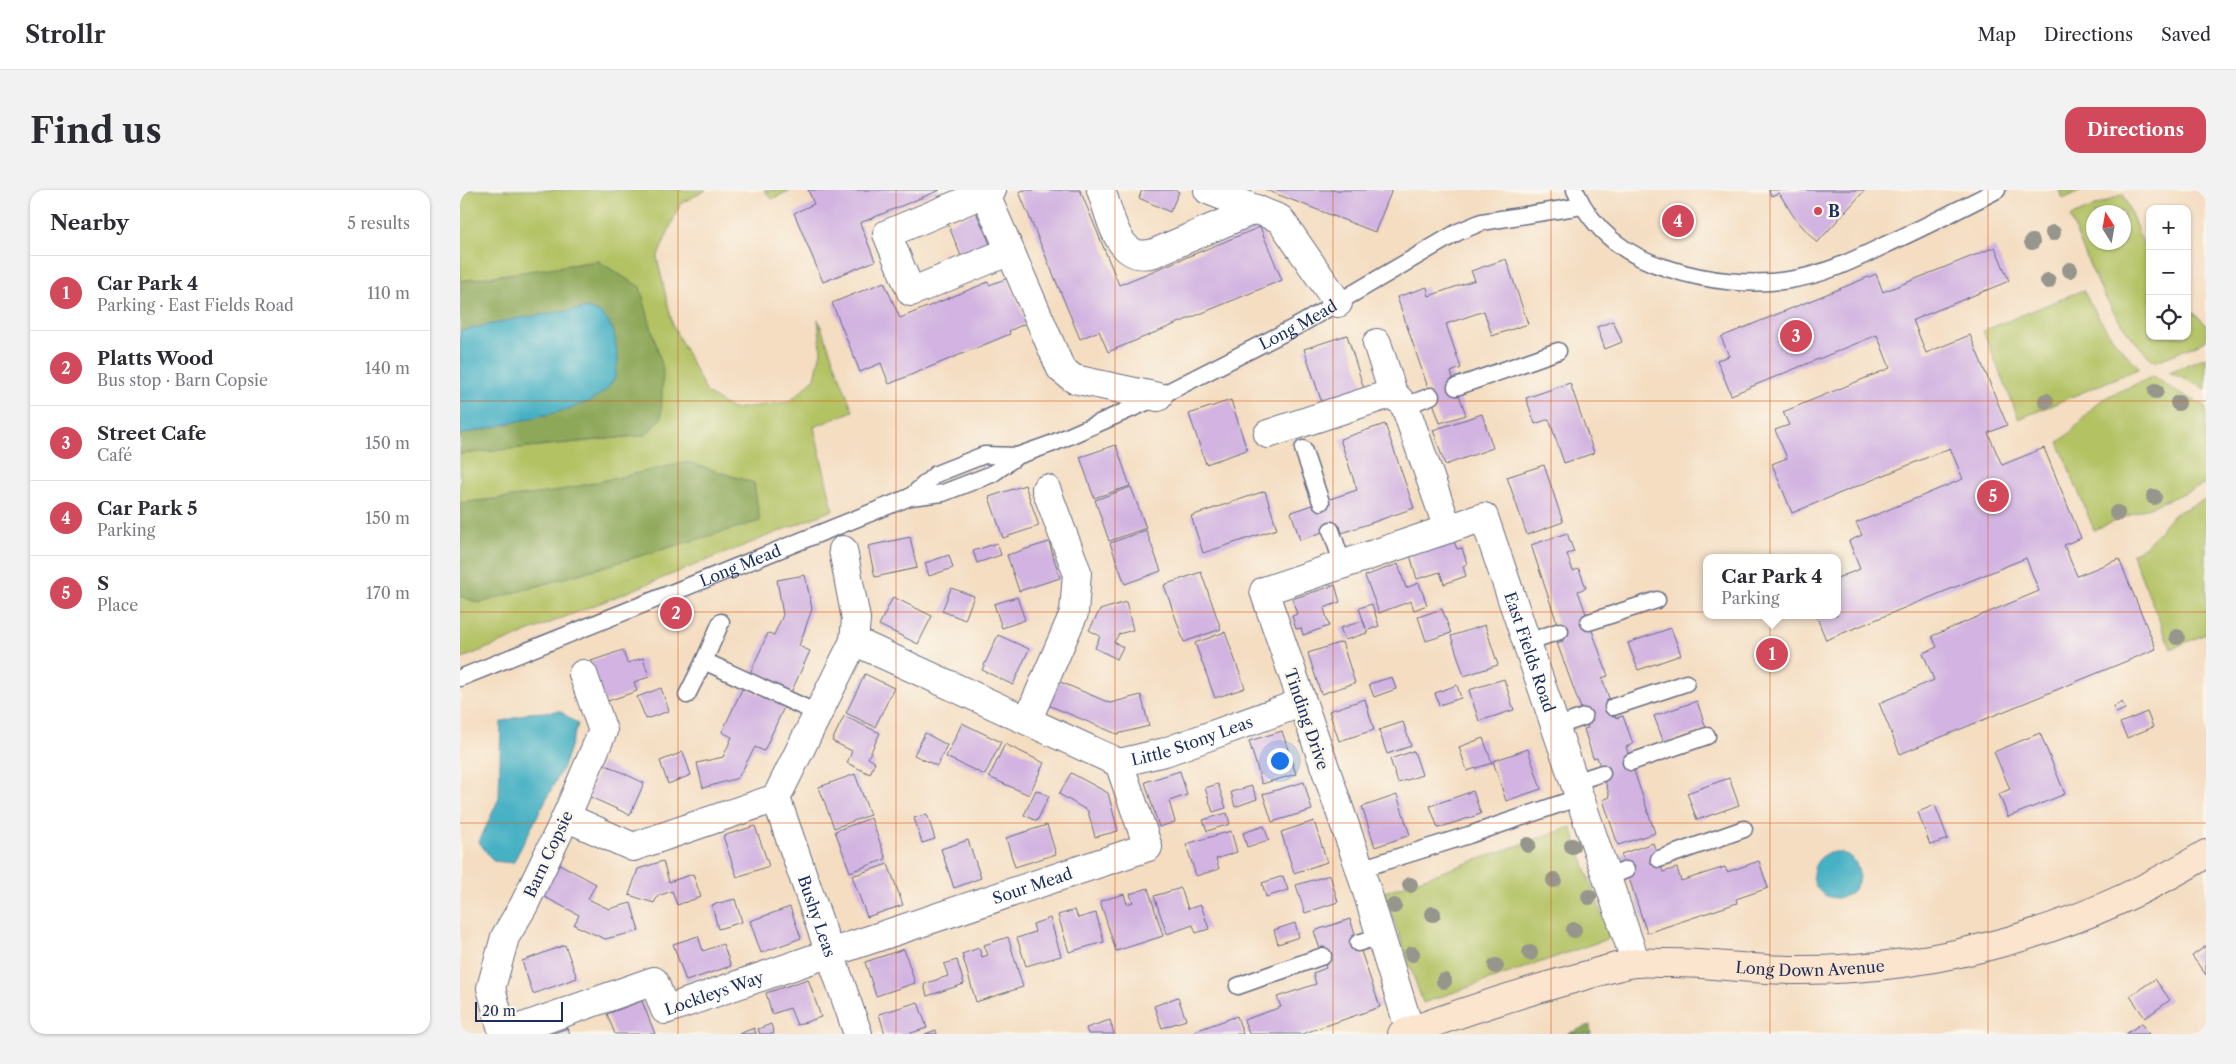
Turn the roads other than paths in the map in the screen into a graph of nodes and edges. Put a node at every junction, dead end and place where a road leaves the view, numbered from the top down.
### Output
1 (1101, 190) edge
2 (1208, 190) edge
3 (1575, 190) edge
4 (1997, 190) edge
5 (989, 191) edge
6 (1582, 206) junction
7 (1256, 209) junction
8 (1010, 251) junction
9 (1338, 302) junction
10 (1377, 343) dead end
11 (1558, 351) dead end
12 (1456, 387) dead end
13 (1430, 396) dead end
14 (1158, 397) junction
15 (1399, 399) junction
16 (1268, 434) dead end
17 (1303, 449) dead end
18 (1046, 489) dead end
19 (1321, 502) dead end
20 (1448, 529) junction
21 (1331, 530) dead end
22 (843, 550) dead end
23 (1343, 564) junction
24 (1657, 600) dead end
25 (722, 622) dead end
26 (1589, 622) dead end
27 (1560, 631) dead end
28 (854, 641) junction
29 (1527, 642) junction
30 (704, 661) junction
31 (583, 674) dead end
32 (460, 678) edge
33 (1686, 683) dead end
34 (687, 695) dead end
35 (1301, 703) junction
36 (1612, 707) dead end
37 (819, 714) junction
38 (1584, 717) dead end
39 (1028, 719) junction
40 (1556, 727) junction
41 (1707, 736) dead end
42 (1631, 762) dead end
43 (1119, 763) junction
44 (1602, 773) dead end
45 (1578, 789) junction
46 (776, 798) junction
47 (566, 817) junction
48 (1744, 829) dead end
49 (2206, 854) edge
50 (1658, 859) dead end
51 (1360, 869) junction
52 (830, 952) junction
53 (1322, 956) dead end
54 (1636, 963) junction
55 (1238, 986) dead end
56 (1406, 1032) edge
57 (504, 1034) edge
58 (858, 1034) edge

1 - 7 street
2 - 7 street
3 - 6 lane
4 - 6 lane
5 - 8 street
5 - 8 street
6 - 9 lane, Long Mead
7 - 9 street
8 - 14 street
9 - 14 lane, Long Mead
10 - 15 street
11 - 12 lane
13 - 15 lane
14 - 32 lane, Long Mead
15 - 16 street
15 - 20 street
17 - 19 lane
18 - 39 street
20 - 23 street, Tinding Drive
20 - 29 street, East Fields Road
21 - 23 lane
22 - 28 street
23 - 35 street, Tinding Drive
24 - 26 lane
25 - 30 lane
27 - 29 lane
28 - 37 street
28 - 39 street, Little Stony Leas
29 - 40 street, East Fields Road
30 - 34 lane
30 - 37 lane
31 - 47 street, Barn Copsie
33 - 36 lane
35 - 43 street, Little Stony Leas
35 - 51 street, Tinding Drive
37 - 46 street
38 - 40 lane
39 - 43 street, Little Stony Leas
40 - 45 street, East Fields Road
41 - 42 lane
43 - 52 street, Sour Mead
44 - 45 lane
45 - 51 lane
45 - 54 street, East Fields Road
46 - 47 street
46 - 52 street, Bushy Leas
47 - 57 street, Barn Copsie
48 - 50 lane
49 - 54 street, Long Down Avenue
51 - 56 street, Tinding Drive
52 - 57 street, Lockleys Way
52 - 58 street, Bushy Leas
53 - 55 lane
54 - 56 street, Long Down Avenue

